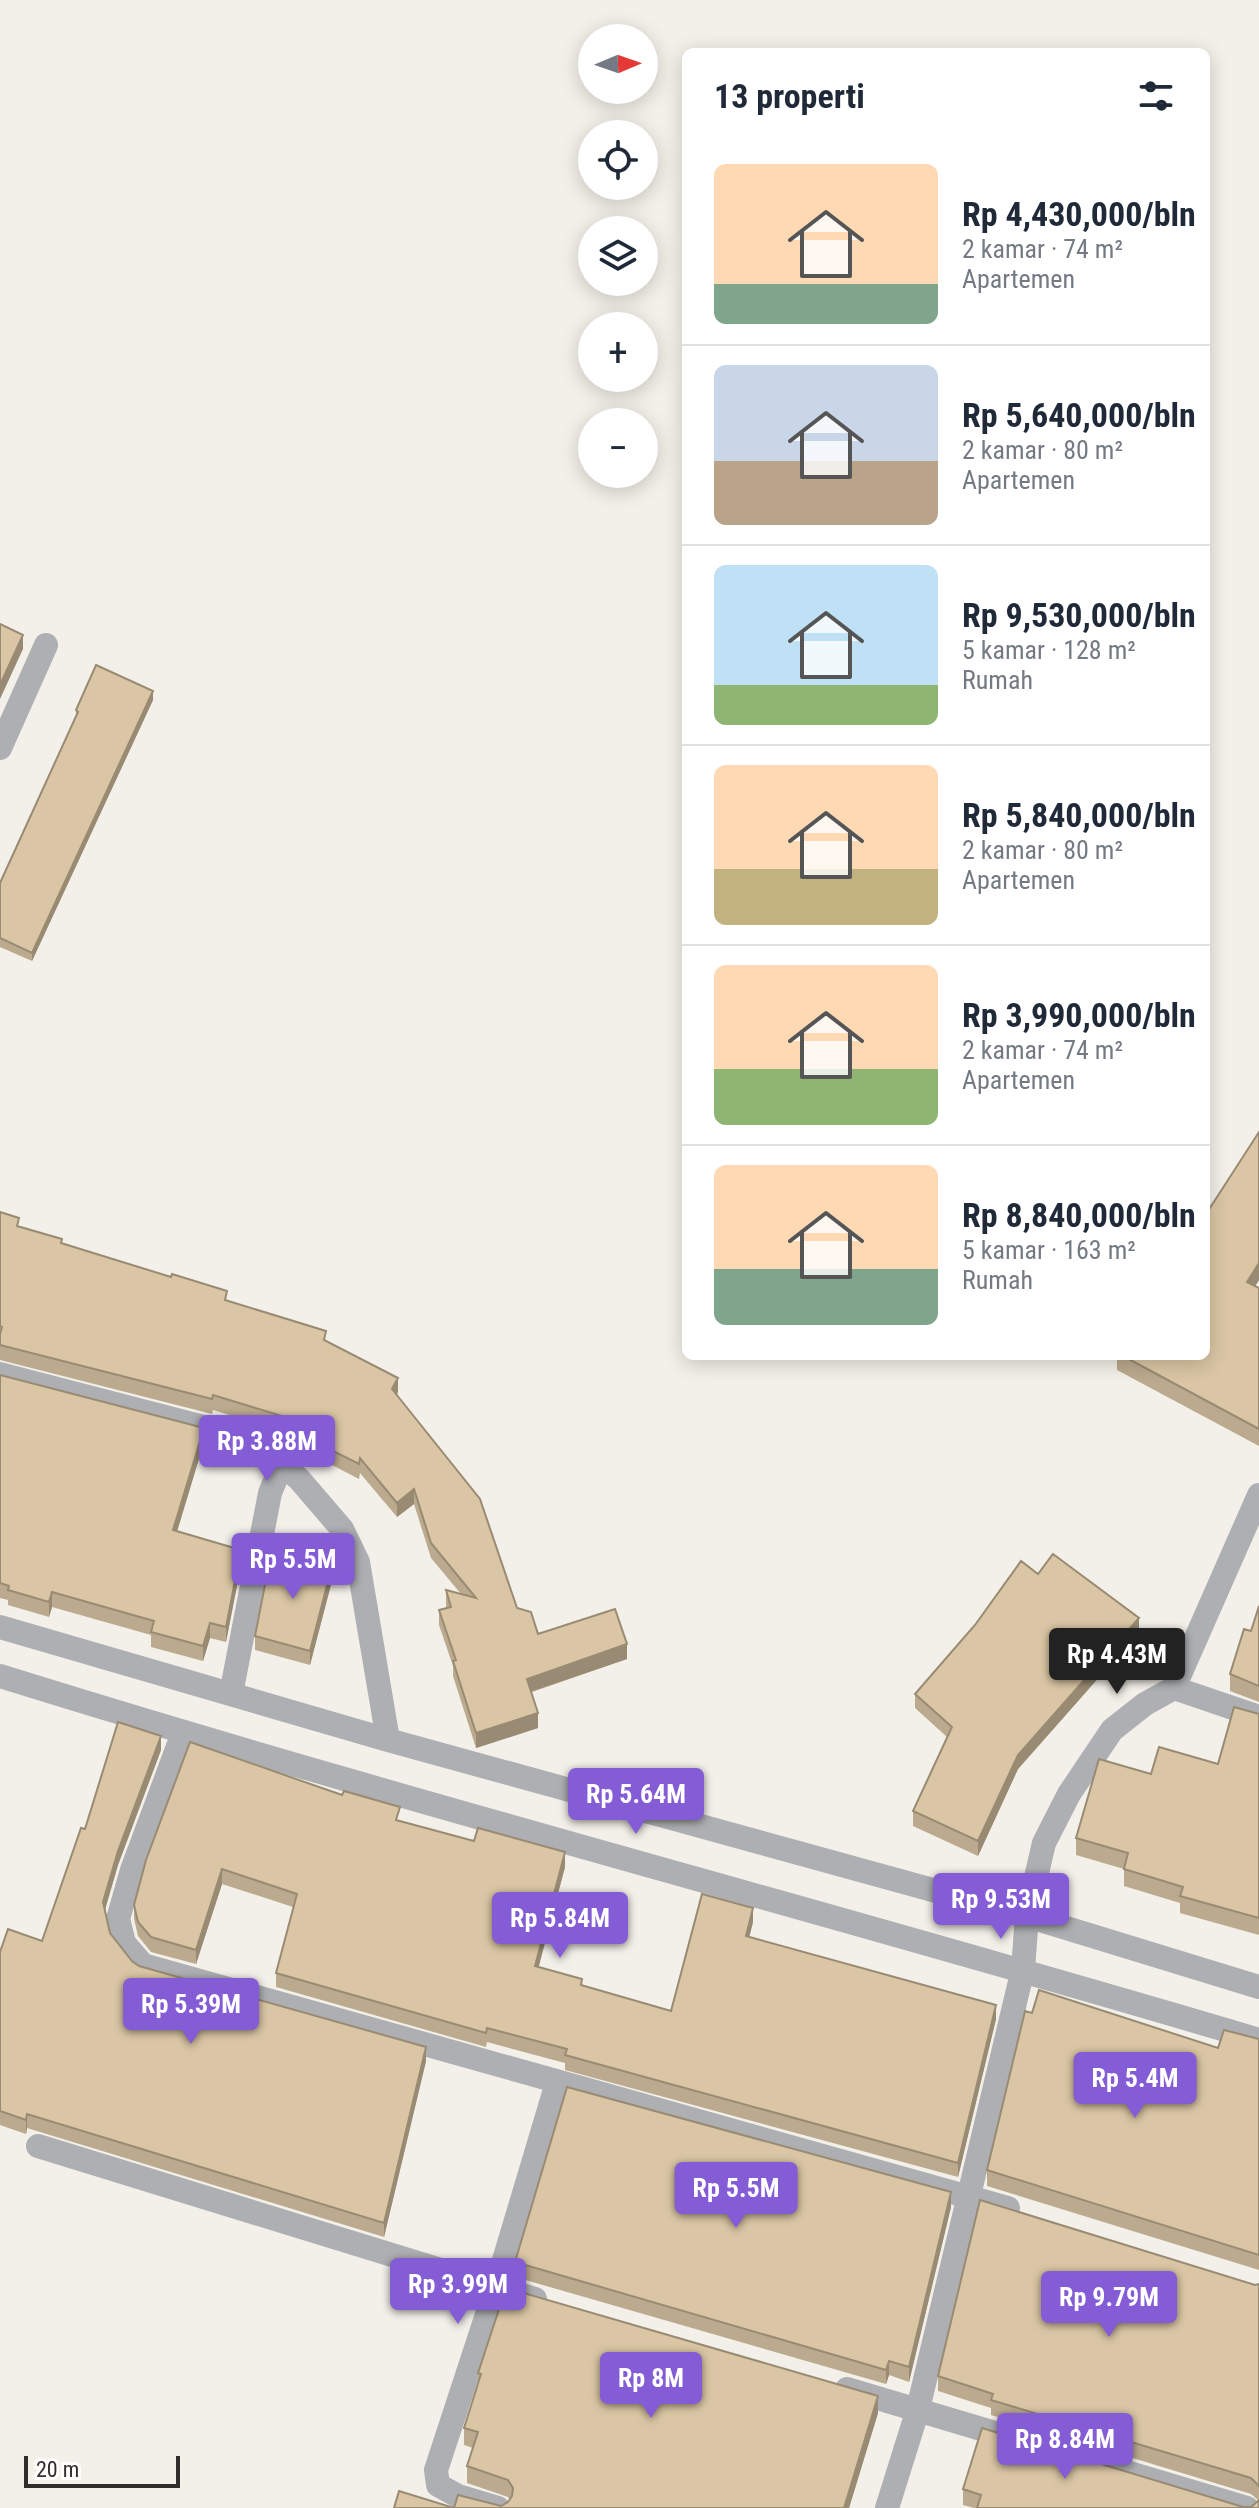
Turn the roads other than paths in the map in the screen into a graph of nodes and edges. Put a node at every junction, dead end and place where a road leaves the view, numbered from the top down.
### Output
1 (46, 645) dead end
2 (0, 748) edge
3 (0, 1374) edge
4 (282, 1464) junction
5 (1259, 1495) edge
6 (0, 1627) edge
7 (0, 1676) edge
8 (1174, 1688) junction
9 (231, 1694) junction
10 (1259, 1717) edge
11 (183, 1733) junction
12 (388, 1740) junction
13 (1027, 1916) junction
14 (1023, 1969) junction
15 (1259, 1987) edge
16 (1259, 2040) edge
17 (557, 2083) junction
18 (38, 2146) dead end
19 (969, 2196) junction
20 (1027, 2214) edge
21 (496, 2287) junction
22 (556, 2305) edge
23 (827, 2383) edge
24 (918, 2409) junction
25 (498, 2508) edge
26 (887, 2508) edge
27 (1247, 2508) edge

1 - 2 street
3 - 4 street
4 - 9 street
4 - 12 street
5 - 8 street
6 - 9 street
7 - 11 street
8 - 10 street
8 - 13 street
9 - 12 street
11 - 14 street
11 - 17 street
12 - 13 street
13 - 14 street
13 - 15 street
14 - 16 street
14 - 19 street
17 - 19 street
17 - 21 street
18 - 21 street
19 - 20 street
19 - 24 street
21 - 22 street
21 - 25 street
23 - 24 street
24 - 26 street
24 - 27 street

